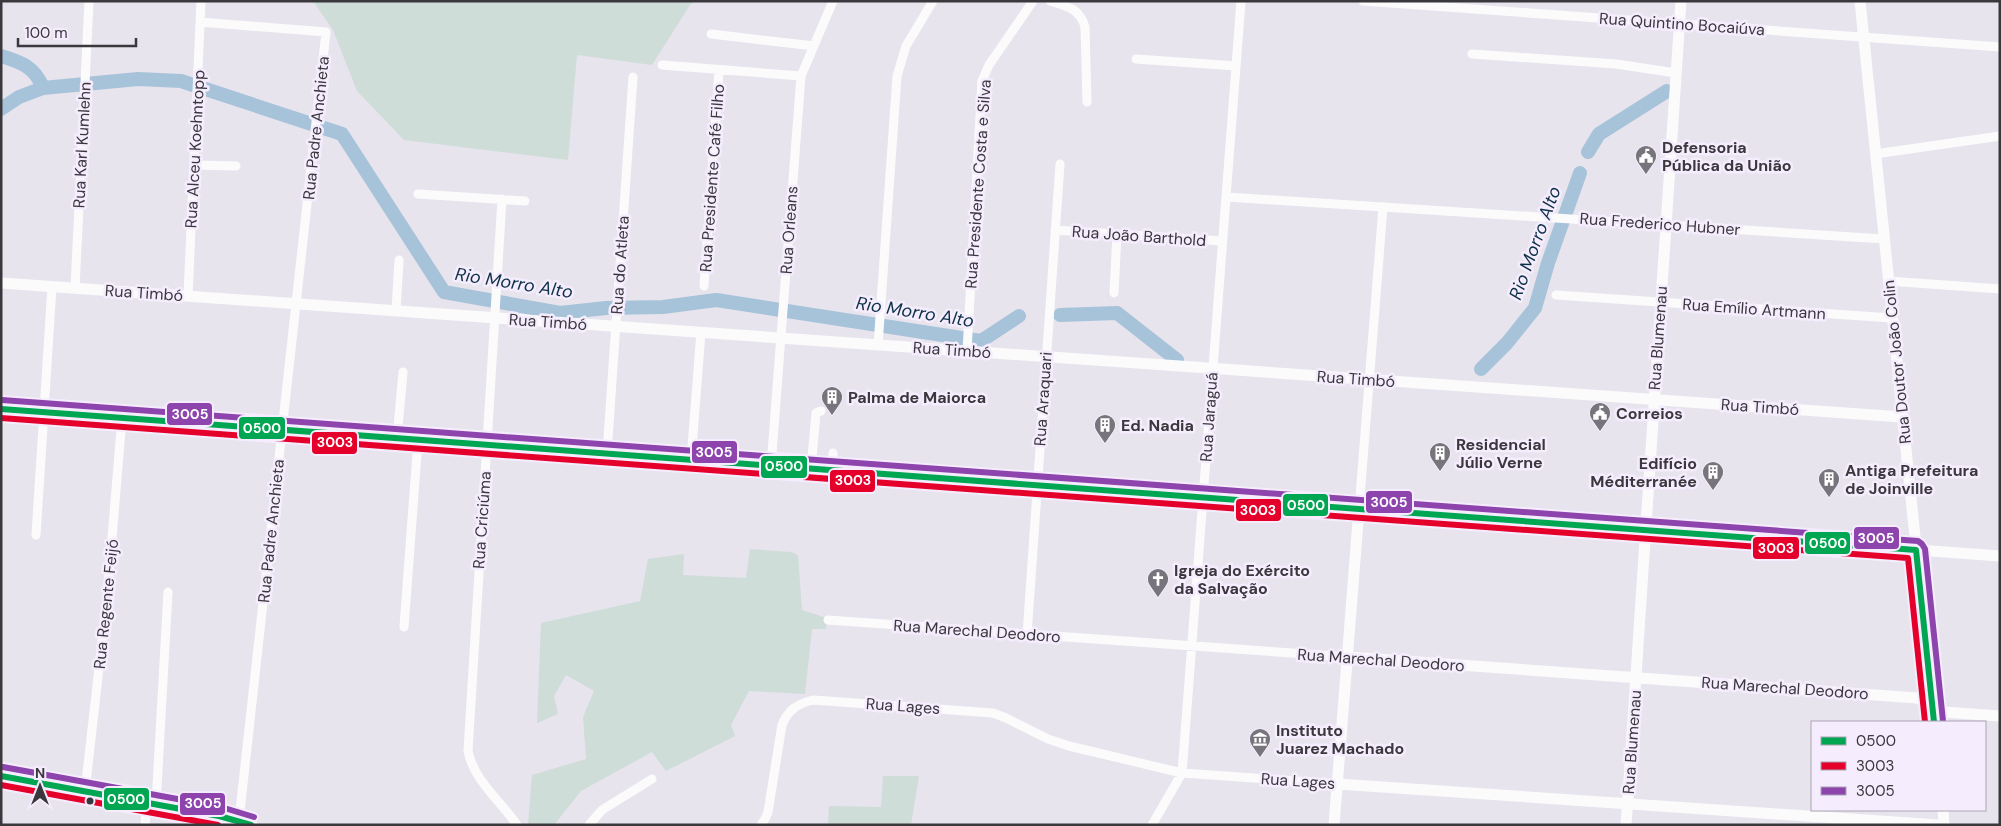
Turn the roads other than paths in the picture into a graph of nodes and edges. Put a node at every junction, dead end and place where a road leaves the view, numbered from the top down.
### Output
1 (89, 1) edge
2 (201, 1) edge
3 (833, 1) edge
4 (932, 1) edge
5 (1033, 1) edge
6 (1050, 1) edge
7 (1241, 1) edge
8 (1363, 1) edge
9 (1681, 1) edge
10 (1860, 1) edge
11 (200, 22) junction
12 (1679, 24) junction
13 (711, 34) dead end
14 (1863, 37) junction
15 (814, 46) junction
16 (2000, 47) edge
17 (1472, 54) dead end
18 (1136, 59) dead end
19 (662, 66) dead end
20 (1236, 66) junction
21 (719, 70) junction
22 (1676, 73) junction
23 (801, 76) junction
24 (633, 77) dead end
25 (1087, 102) dead end
26 (2000, 136) edge
27 (1875, 154) junction
28 (1060, 164) dead end
29 (194, 165) junction
30 (236, 166) dead end
31 (418, 194) dead end
32 (1226, 197) junction
33 (502, 199) junction
34 (525, 201) dead end
35 (1383, 207) junction
36 (1666, 225) junction
37 (1055, 230) junction
38 (1117, 234) junction
39 (1884, 239) junction
40 (1222, 241) junction
41 (399, 260) dead end
42 (1888, 281) junction
43 (1, 283) edge
44 (704, 286) dead end
45 (52, 287) junction
46 (75, 288) junction
47 (2000, 289) edge
48 (1114, 292) dead end
49 (1556, 295) dead end
50 (188, 296) junction
51 (1661, 302) junction
52 (296, 304) junction
53 (396, 311) junction
54 (495, 314) junction
55 (1892, 318) junction
56 (616, 323) junction
57 (700, 332) junction
58 (781, 338) junction
59 (878, 340) junction
60 (967, 348) junction
61 (1046, 357) junction
62 (1213, 368) junction
63 (402, 372) dead end
64 (1370, 380) junction
65 (1654, 400) junction
66 (1, 409) edge
67 (821, 411) dead end
68 (44, 412) junction
69 (1902, 416) junction
70 (122, 418) junction
71 (282, 430) junction
72 (397, 438) junction
73 (418, 440) junction
74 (486, 445) junction
75 (833, 453) dead end
76 (607, 454) junction
77 (691, 460) junction
78 (771, 466) junction
79 (811, 468) junction
80 (833, 470) junction
81 (1037, 485) junction
82 (1203, 498) junction
83 (1359, 509) junction
84 (1646, 530) junction
85 (36, 535) dead end
86 (1916, 550) junction
87 (2000, 556) edge
88 (168, 592) dead end
89 (828, 620) dead end
90 (404, 627) dead end
91 (1027, 634) junction
92 (1192, 646) junction
93 (1348, 657) junction
94 (1636, 678) junction
95 (1932, 705) junction
96 (2000, 716) edge
97 (1934, 721) edge
98 (1182, 773) junction
99 (1, 776) edge
100 (652, 778) dead end
101 (1338, 784) junction
102 (85, 791) junction
103 (152, 803) junction
104 (1628, 804) junction
105 (1942, 811) edge
106 (239, 820) junction
107 (145, 825) edge
108 (252, 825) edge
109 (517, 825) edge
110 (589, 825) edge
111 (761, 825) edge
112 (1152, 825) edge
113 (1334, 825) edge
114 (1626, 825) edge
115 (1938, 825) edge
116 (1944, 825) edge

1 - 46 street, Rua Karl Kumlehn
2 - 11 street, Rua Alceu Koehntopp
3 - 15 street, Rua Orleans
4 - 59 street
5 - 60 street, Rua Presidente Costa e Silva
6 - 25 street
7 - 20 street, Rua Jaraguá
8 - 12 street, Rua Quintino Bocaiúva
9 - 12 main road, Rua Blumenau
10 - 14 main road, Rua Doutor João Colin
11 - 29 street, Rua Alceu Koehntopp
11 - 52 street, Rua Padre Anchieta
12 - 14 street, Rua Quintino Bocaiúva
12 - 22 main road, Rua Blumenau
13 - 15 street
14 - 16 street, Rua Quintino Bocaiúva
14 - 27 main road, Rua Doutor João Colin
15 - 23 street, Rua Orleans
17 - 22 street
18 - 20 street
19 - 21 street
20 - 32 street, Rua Jaraguá
21 - 23 street
21 - 44 street, Rua Presidente Café Filho
22 - 36 main road, Rua Blumenau
23 - 58 street, Rua Orleans
24 - 56 street, Rua do Atleta
26 - 27 street
27 - 39 main road, Rua Doutor João Colin
28 - 37 street, Rua Araquari
29 - 30 street
29 - 50 street, Rua Alceu Koehntopp
31 - 33 street
32 - 35 street, Rua Frederico Hubner
32 - 40 street, Rua Jaraguá
33 - 34 street
33 - 54 street, Rua Criciúma
35 - 36 street, Rua Frederico Hubner
35 - 64 street
36 - 39 street, Rua Frederico Hubner
36 - 51 main road, Rua Blumenau
37 - 38 street, Rua João Barthold
37 - 61 street, Rua Araquari
38 - 40 street, Rua João Barthold
38 - 48 street
39 - 42 main road, Rua Doutor João Colin
40 - 62 street, Rua Jaraguá
41 - 53 street
42 - 47 street
42 - 55 main road, Rua Doutor João Colin
43 - 45 main road, Rua Timbó
45 - 46 main road, Rua Timbó
45 - 68 street
46 - 50 main road, Rua Timbó
49 - 51 street, Rua Emílio Artmann
50 - 52 main road, Rua Timbó
51 - 55 street, Rua Emílio Artmann
51 - 65 main road, Rua Blumenau
52 - 53 main road, Rua Timbó
52 - 71 street, Rua Padre Anchieta
53 - 54 main road, Rua Timbó
54 - 56 main road, Rua Timbó
54 - 74 street, Rua Criciúma
55 - 69 main road, Rua Doutor João Colin
56 - 57 main road, Rua Timbó
56 - 76 street, Rua do Atleta
57 - 58 main road, Rua Timbó
57 - 77 street
58 - 59 main road, Rua Timbó
58 - 78 street, Rua Orleans
59 - 60 main road, Rua Timbó
60 - 61 main road, Rua Timbó
61 - 62 main road, Rua Timbó
61 - 81 street, Rua Araquari
62 - 64 main road, Rua Timbó
62 - 82 street, Rua Jaraguá
63 - 72 street
64 - 65 main road, Rua Timbó
64 - 83 street
65 - 69 main road, Rua Timbó
65 - 84 main road, Rua Blumenau
66 - 68 main road
67 - 79 street
68 - 70 main road
68 - 85 street
69 - 86 main road, Rua Doutor João Colin
70 - 71 main road
70 - 102 street, Rua Regente Feijó
71 - 72 main road
71 - 106 street, Rua Padre Anchieta
72 - 73 main road
73 - 74 main road
73 - 90 street
74 - 76 main road
74 - 109 street, Rua Criciúma
75 - 80 street
76 - 77 main road
77 - 78 main road
78 - 79 main road
79 - 80 main road
80 - 81 main road
81 - 82 main road
81 - 91 street, Rua Araquari
82 - 83 main road
82 - 92 street, Rua Jaraguá
83 - 84 main road
83 - 93 main road
84 - 86 main road
84 - 94 main road, Rua Blumenau
86 - 87 main road
86 - 95 main road, Rua Doutor João Colin
88 - 103 street
89 - 91 street, Rua Marechal Deodoro
91 - 92 street, Rua Marechal Deodoro
92 - 93 street, Rua Marechal Deodoro
92 - 98 street, Rua Jaraguá
93 - 94 main road, Rua Marechal Deodoro
93 - 101 main road
94 - 95 main road, Rua Marechal Deodoro
94 - 104 main road, Rua Blumenau
95 - 96 main road, Rua Marechal Deodoro
95 - 97 main road, Rua Doutor João Colin
98 - 101 street, Rua Lages
98 - 111 street, Rua Lages
98 - 112 street, Rua Jaraguá
99 - 102 main road
100 - 110 street
101 - 104 main road, Rua Lages
101 - 113 main road
102 - 103 main road
103 - 106 main road
103 - 107 street
104 - 114 main road, Rua Blumenau
104 - 115 main road, Rua Lages
105 - 116 main road
106 - 108 main road

